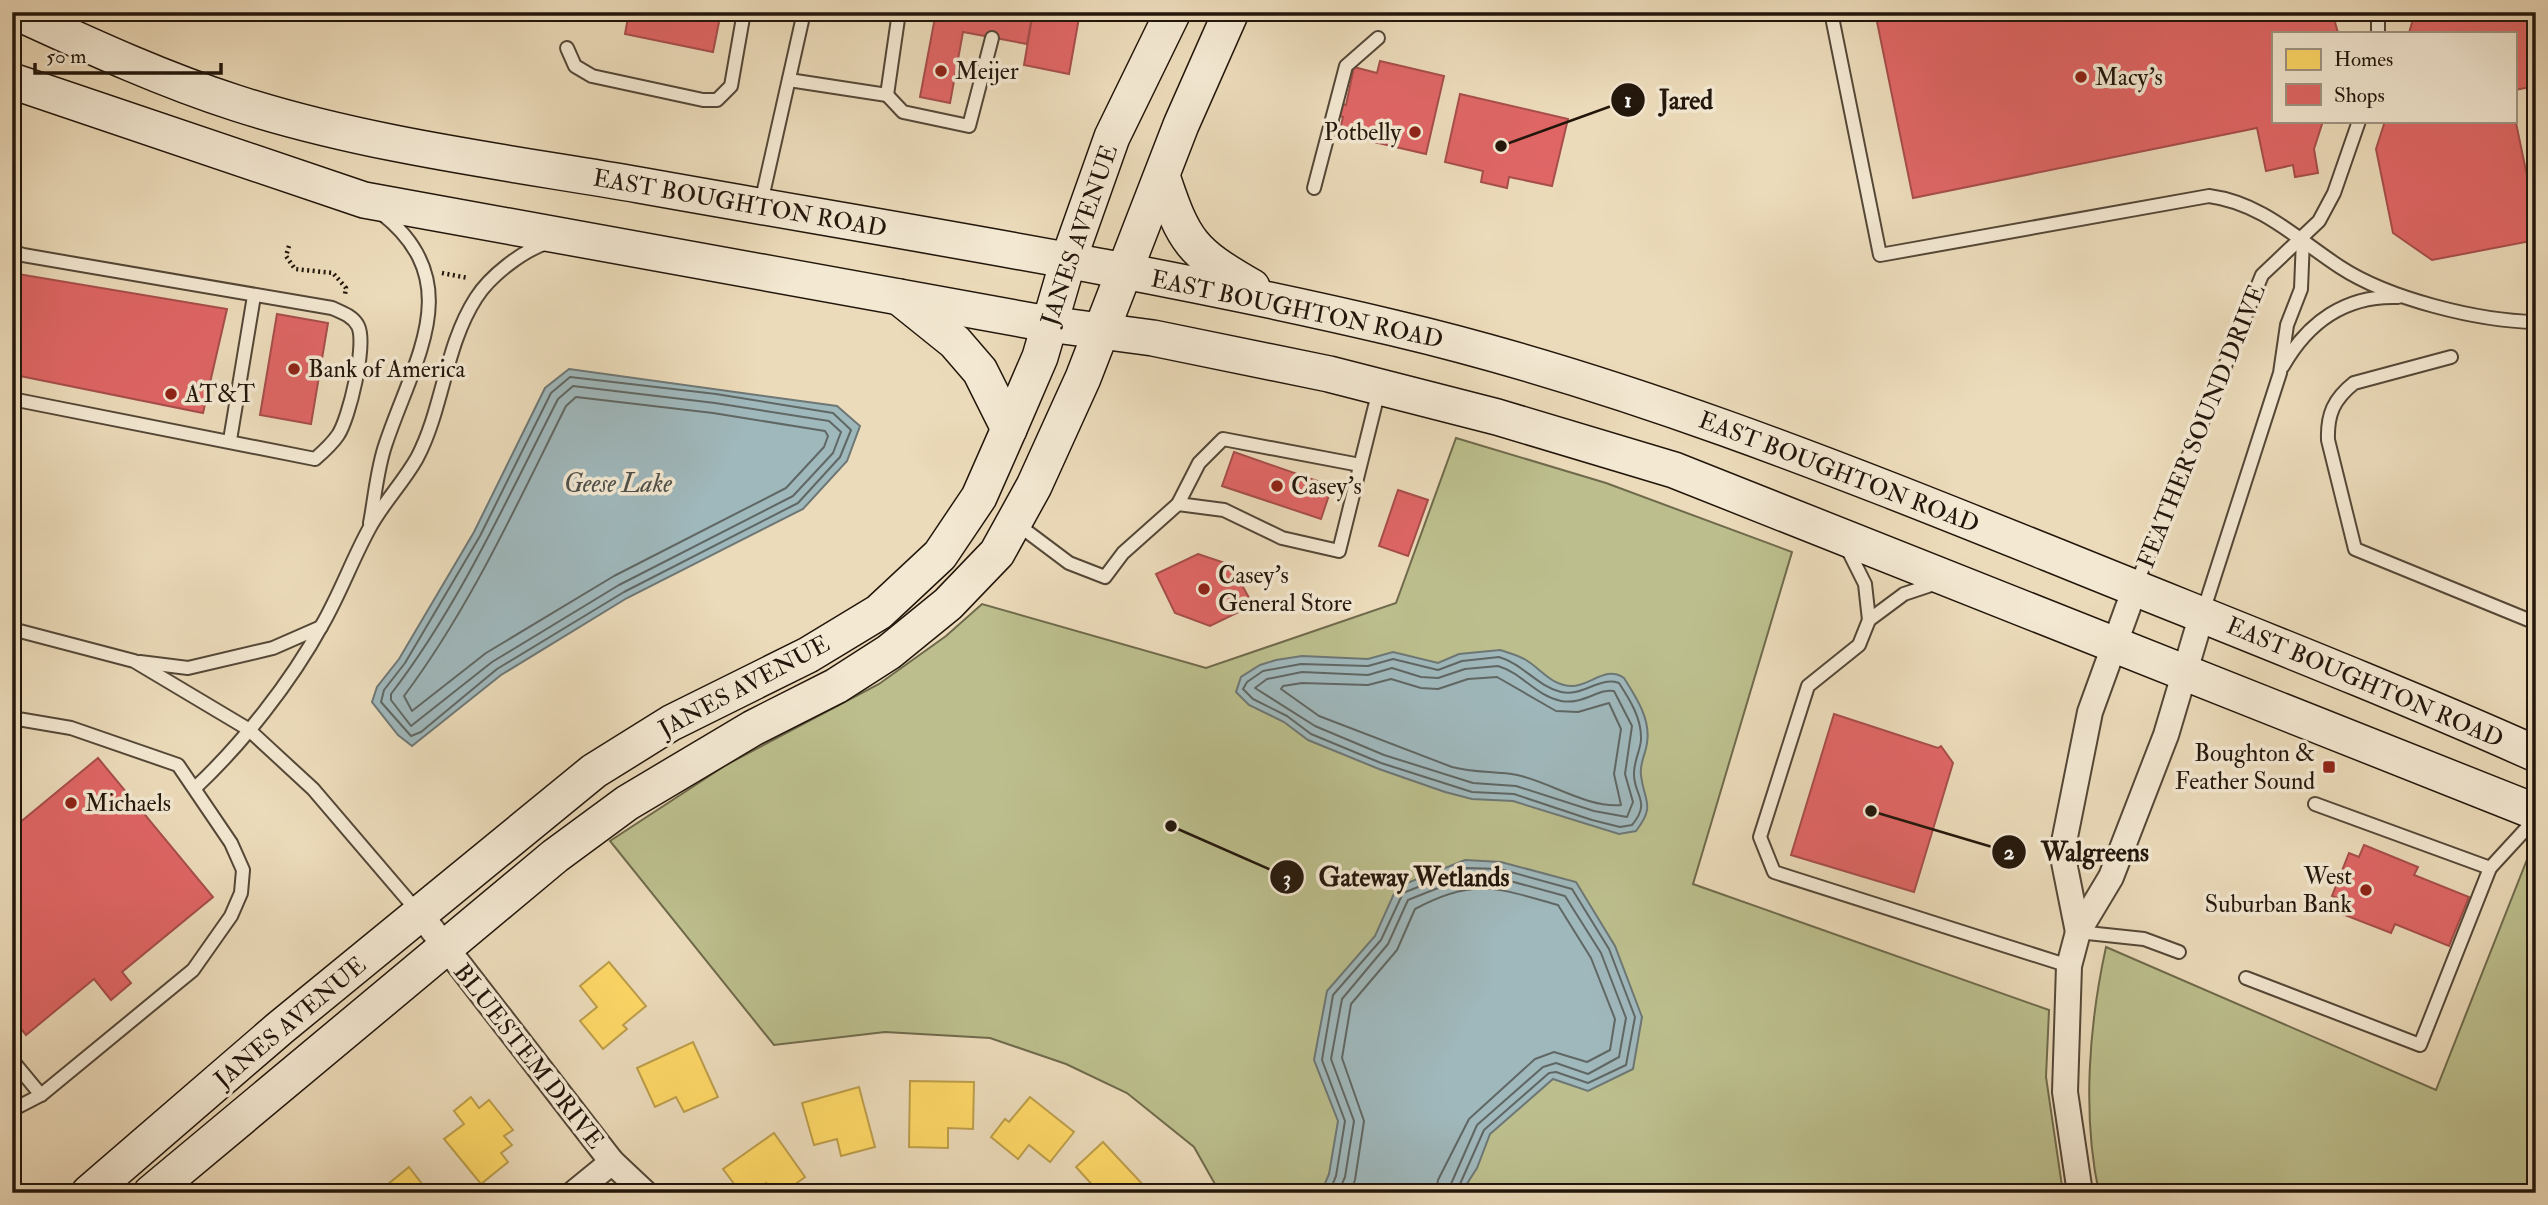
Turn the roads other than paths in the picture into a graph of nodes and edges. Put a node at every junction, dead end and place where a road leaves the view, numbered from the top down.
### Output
1 (16, 12) edge
2 (744, 12) edge
3 (804, 12) edge
4 (899, 12) edge
5 (1173, 12) edge
6 (1231, 12) edge
7 (1831, 12) edge
8 (2378, 12) edge
9 (2378, 32) edge
10 (992, 38) dead end
11 (1378, 38) dead end
12 (567, 48) dead end
13 (789, 80) junction
14 (12, 81) edge
15 (887, 95) junction
16 (2359, 122) edge
17 (1162, 176) junction
18 (1314, 188) dead end
19 (365, 200) junction
20 (760, 207) junction
21 (561, 237) junction
22 (2303, 239) junction
23 (12, 251) edge
24 (1068, 261) junction
25 (1126, 271) junction
26 (896, 294) junction
27 (254, 296) junction
28 (2411, 298) junction
29 (1282, 304) junction
30 (2536, 322) edge
31 (1048, 324) junction
32 (1100, 332) junction
33 (2451, 357) dead end
34 (2280, 373) junction
35 (1380, 387) junction
36 (12, 399) edge
37 (1009, 429) junction
38 (230, 440) junction
39 (1360, 465) junction
40 (1178, 504) junction
41 (1014, 522) junction
42 (369, 527) junction
43 (1841, 537) junction
44 (1948, 579) junction
45 (2135, 588) junction
46 (2202, 614) junction
47 (1869, 620) junction
48 (2536, 623) edge
49 (321, 626) junction
50 (12, 629) edge
51 (2115, 642) junction
52 (134, 661) junction
53 (2185, 671) junction
54 (12, 718) edge
55 (248, 729) junction
56 (2536, 754) edge
57 (195, 788) junction
58 (2315, 803) dead end
59 (2536, 812) edge
60 (2536, 818) edge
61 (2490, 868) junction
62 (420, 914) junction
63 (2078, 932) junction
64 (445, 949) junction
65 (2179, 952) dead end
66 (2069, 966) junction
67 (2246, 978) dead end
68 (12, 1060) edge
69 (41, 1095) junction
70 (12, 1110) edge
71 (612, 1162) junction
72 (89, 1193) edge
73 (151, 1193) edge
74 (574, 1193) edge
75 (645, 1193) edge
76 (2080, 1193) edge

1 - 20 main road, EAST BOUGHTON ROAD
2 - 12 lane
3 - 13 lane
4 - 15 lane
5 - 24 main road, JANES AVENUE
6 - 17 main road, JANES AVENUE
7 - 22 lane
8 - 9 lane
10 - 15 lane
11 - 18 lane
13 - 15 lane
13 - 20 lane
14 - 19 main road
16 - 22 lane
17 - 25 main road, JANES AVENUE
17 - 29 main road
19 - 21 main road
19 - 42 lane
20 - 24 main road, EAST BOUGHTON ROAD
21 - 26 main road
21 - 42 lane
22 - 28 lane
22 - 34 lane, FEATHER SOUND DRIVE
22 - 45 lane, FEATHER SOUND DRIVE
23 - 27 lane
24 - 25 main road, EAST BOUGHTON ROAD
24 - 31 main road, JANES AVENUE
25 - 29 main road, EAST BOUGHTON ROAD
25 - 32 main road, JANES AVENUE
26 - 31 main road
26 - 37 main road
27 - 38 lane
27 - 38 lane
28 - 30 lane
28 - 34 lane
29 - 45 main road, EAST BOUGHTON ROAD
31 - 32 main road
31 - 37 main road, JANES AVENUE
32 - 35 main road
32 - 41 main road, JANES AVENUE
33 - 48 lane
34 - 46 lane, FEATHER SOUND DRIVE
35 - 39 lane
35 - 43 main road
36 - 38 lane
37 - 62 main road, JANES AVENUE
39 - 40 lane
39 - 40 lane
40 - 41 lane
41 - 64 main road, JANES AVENUE
42 - 49 lane
43 - 44 main road
43 - 47 lane
44 - 47 lane
44 - 51 main road
45 - 46 main road, EAST BOUGHTON ROAD
45 - 51 street, FEATHER SOUND DRIVE
46 - 53 street, FEATHER SOUND DRIVE
46 - 56 main road, EAST BOUGHTON ROAD
47 - 66 lane
49 - 52 lane
49 - 55 lane
50 - 52 lane
51 - 53 main road
51 - 63 street, FEATHER SOUND DRIVE
52 - 55 lane
53 - 59 main road
53 - 63 street, FEATHER SOUND DRIVE
54 - 57 lane
55 - 57 lane
55 - 62 lane
57 - 69 lane
58 - 61 lane
60 - 61 lane
61 - 67 lane
62 - 64 street, BLUESTEM DRIVE
62 - 72 main road, JANES AVENUE
63 - 65 lane
63 - 66 street, FEATHER SOUND DRIVE
64 - 71 street, BLUESTEM DRIVE
64 - 73 main road, JANES AVENUE
66 - 76 street, FEATHER SOUND DRIVE
68 - 69 lane
69 - 70 lane
71 - 74 street
71 - 75 street, BLUESTEM DRIVE

